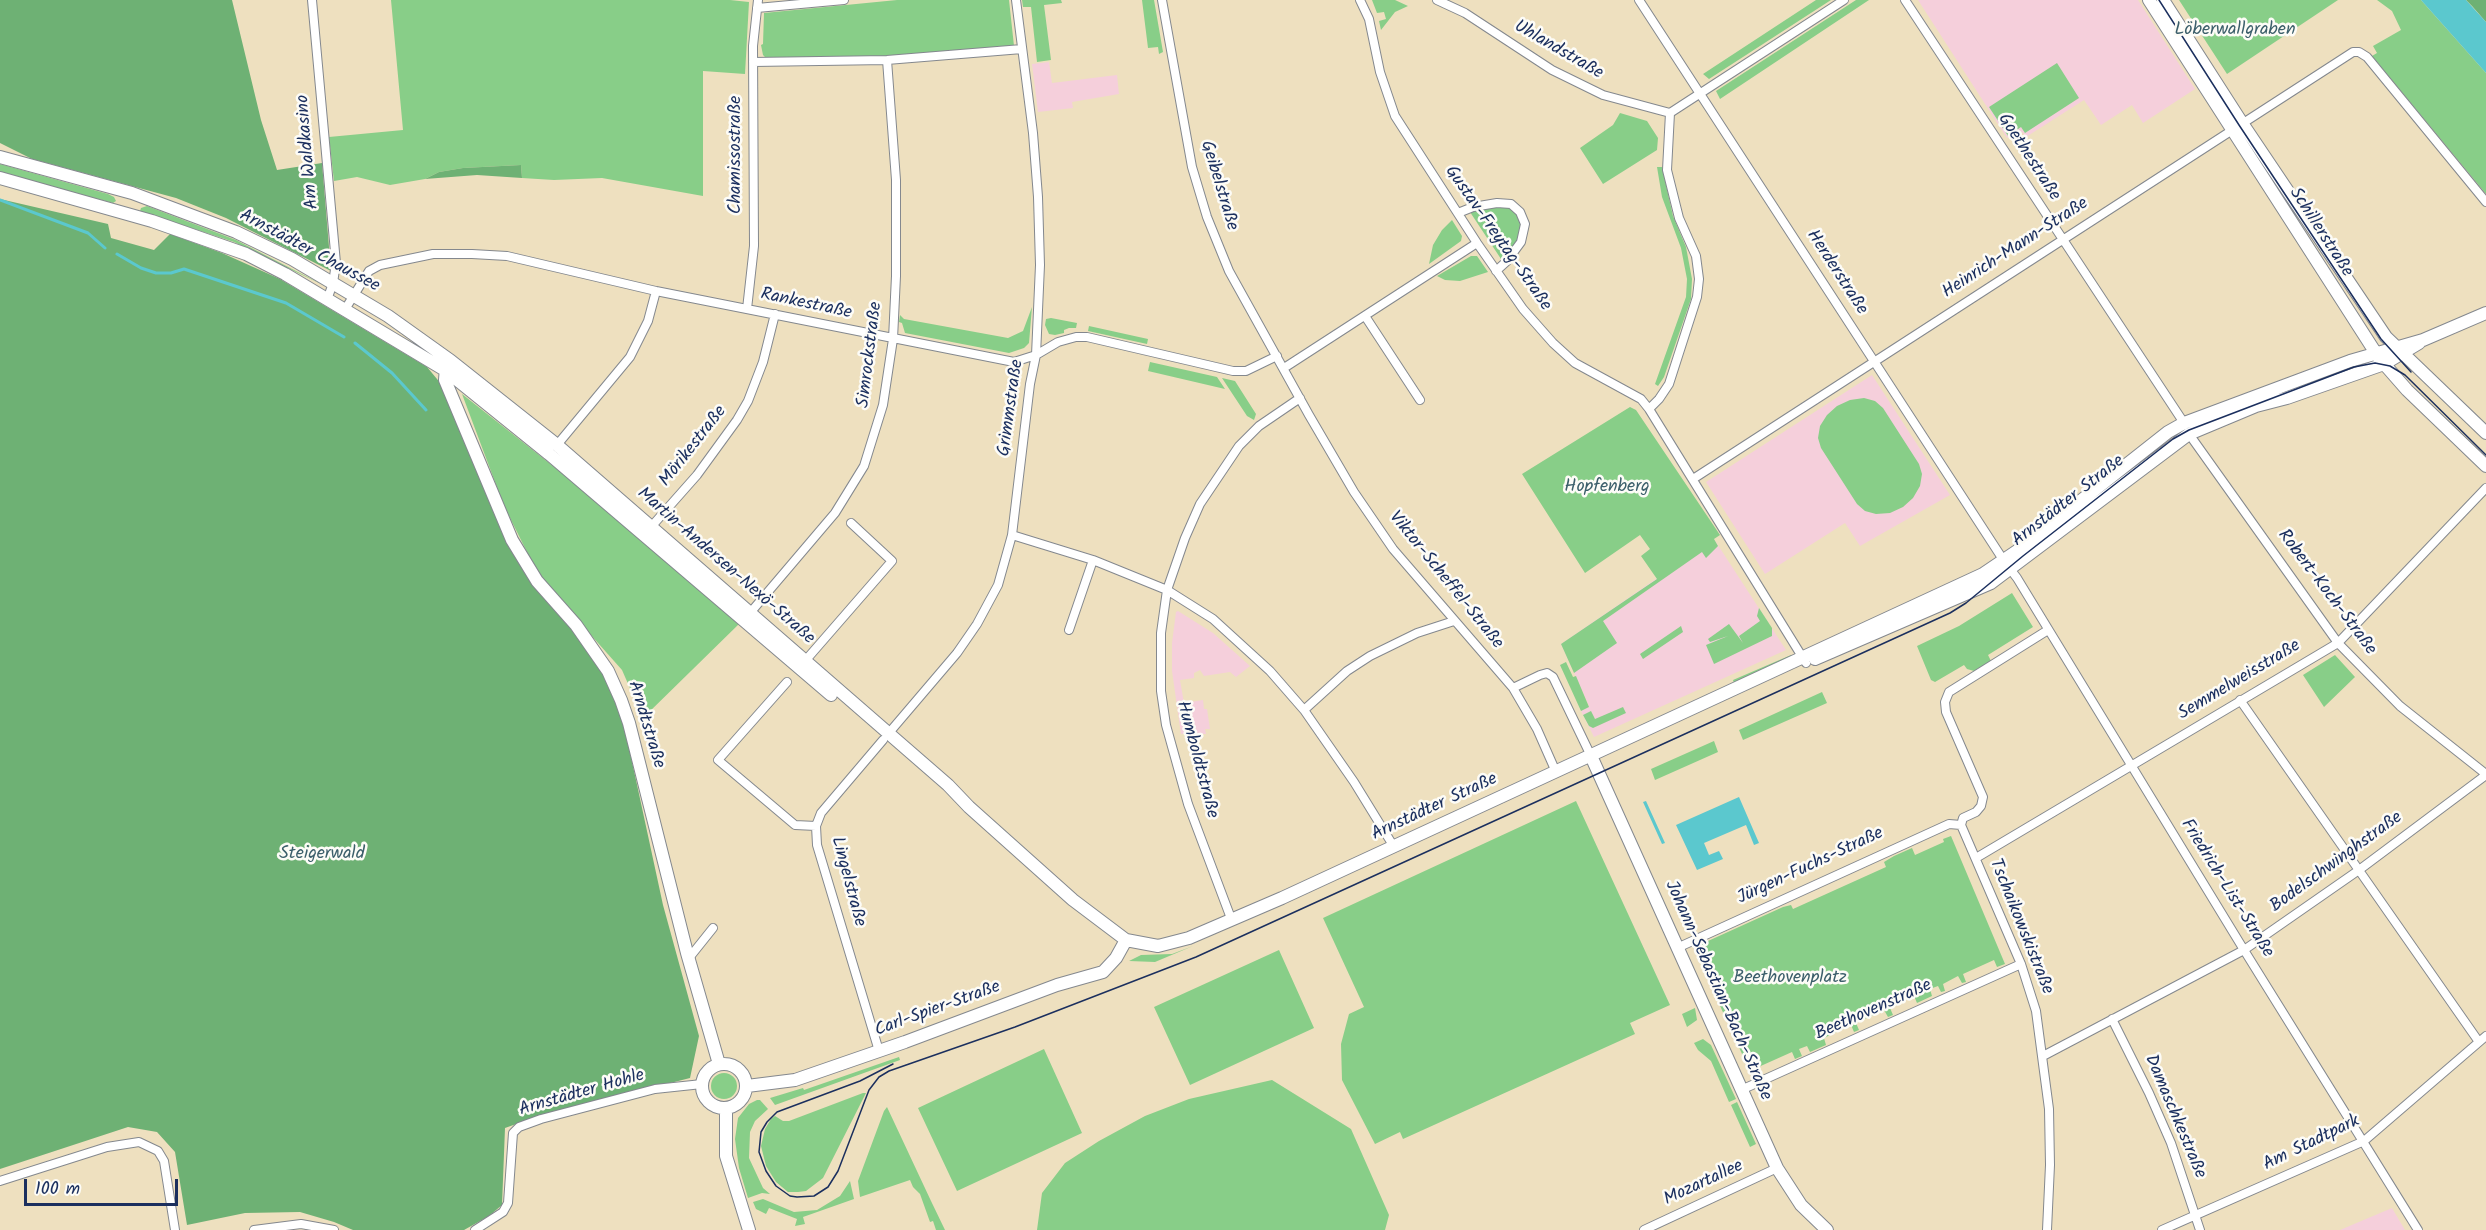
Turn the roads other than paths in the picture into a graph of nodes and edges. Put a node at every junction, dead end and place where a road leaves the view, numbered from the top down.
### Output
1 (312, 0) edge
2 (844, 0) edge
3 (1016, 0) edge
4 (1162, 0) edge
5 (1360, 0) edge
6 (1437, 0) edge
7 (1639, 0) edge
8 (1844, 0) edge
9 (1905, 0) edge
10 (2149, 0) edge
11 (2163, 0) edge
12 (758, 4) edge
13 (1022, 49) junction
14 (887, 60) junction
15 (753, 62) junction
16 (1700, 94) junction
17 (1670, 113) junction
18 (2234, 128) junction
19 (0, 158) edge
20 (0, 178) edge
21 (2486, 202) edge
22 (1458, 213) junction
23 (2062, 240) junction
24 (1477, 243) junction
25 (1496, 271) junction
26 (333, 284) junction
27 (656, 291) junction
28 (353, 296) junction
29 (327, 300) junction
30 (747, 309) junction
31 (344, 311) junction
32 (2486, 313) edge
33 (775, 314) junction
34 (1365, 316) junction
35 (892, 339) junction
36 (2401, 350) junction
37 (2375, 353) junction
38 (1036, 355) junction
39 (1277, 357) junction
40 (1875, 361) junction
41 (2384, 364) junction
42 (448, 366) junction
43 (1284, 368) junction
44 (1300, 398) junction
45 (1420, 400) dead end
46 (1649, 409) junction
47 (2187, 428) junction
48 (2486, 432) edge
49 (557, 445) junction
50 (2486, 466) edge
51 (1693, 479) junction
52 (2486, 488) edge
53 (851, 523) dead end
54 (651, 526) junction
55 (1012, 535) junction
56 (1094, 560) junction
57 (2007, 565) junction
58 (1167, 590) junction
59 (750, 613) junction
60 (1454, 621) junction
61 (1069, 630) dead end
62 (2048, 630) junction
63 (2338, 643) junction
64 (1804, 660) junction
65 (805, 661) junction
66 (787, 682) dead end
67 (1512, 688) junction
68 (2240, 700) junction
69 (1304, 710) junction
70 (886, 737) junction
71 (1591, 756) junction
72 (2130, 765) junction
73 (1556, 772) junction
74 (2486, 774) edge
75 (1961, 825) junction
76 (816, 826) junction
77 (1394, 847) junction
78 (1976, 858) junction
79 (2359, 870) junction
80 (1232, 921) junction
81 (713, 928) dead end
82 (1126, 940) junction
83 (1677, 948) junction
84 (2244, 950) junction
85 (688, 955) junction
86 (2021, 964) junction
87 (2112, 1019) junction
88 (2483, 1039) edge
89 (879, 1051) junction
90 (2043, 1056) junction
91 (719, 1064) junction
92 (702, 1084) junction
93 (747, 1086) junction
94 (1742, 1090) junction
95 (726, 1109) junction
96 (2364, 1141) junction
97 (1778, 1168) junction
98 (0, 1181) edge
99 (2196, 1215) junction
100 (175, 1230) edge
101 (254, 1230) edge
102 (334, 1230) edge
103 (475, 1230) edge
104 (749, 1230) edge
105 (1644, 1230) edge
106 (1827, 1230) edge
107 (2047, 1230) edge
108 (2162, 1230) edge
109 (2200, 1230) edge
110 (2418, 1230) edge

1 - 26 street, Am Waldkasino
2 - 12 street
3 - 13 street, Grimmstraße
4 - 39 street, Geibelstraße
5 - 22 street, Gustav-Freytag-Straße
6 - 17 street, Uhlandstraße
7 - 16 street, Herderstraße
8 - 16 street
9 - 23 street, Goethestraße
10 - 18 main road, Schillerstraße
11 - 18 main road, Schillerstraße
12 - 15 street, Chamissostraße
13 - 14 street
13 - 38 street, Grimmstraße
14 - 15 street
14 - 35 street, Simrockstraße
15 - 30 street, Chamissostraße
16 - 17 street
16 - 40 street, Herderstraße
17 - 46 street
18 - 21 street, Heinrich-Mann-Straße
18 - 23 street, Heinrich-Mann-Straße
18 - 36 main road, Schillerstraße
18 - 37 main road, Schillerstraße
19 - 26 main road, Arnstädter Chaussee
20 - 29 main road, Arnstädter Chaussee
22 - 24 street, Gustav-Freytag-Straße
22 - 25 street
23 - 40 street, Heinrich-Mann-Straße
23 - 47 street, Goethestraße
24 - 25 street, Gustav-Freytag-Straße
24 - 34 street
25 - 46 street, Gustav-Freytag-Straße
26 - 28 main road, Arnstädter Chaussee
26 - 29 street, Am Waldkasino
27 - 28 street, Rankestraße
27 - 30 street, Rankestraße
27 - 49 street
28 - 31 street, Rankestraße
28 - 42 main road, Arnstädter Chaussee
29 - 31 main road, Arnstädter Chaussee
30 - 33 street, Rankestraße
31 - 42 main road, Arnstädter Chaussee
32 - 36 main road
33 - 35 street, Rankestraße
33 - 54 street, Mörikestraße
34 - 43 street
34 - 45 street
35 - 38 street, Rankestraße
35 - 59 street, Simrockstraße
36 - 37 main road, Arnstädter Straße
36 - 41 main road, Arnstädter Straße
36 - 48 main road, Schillerstraße
37 - 41 main road, Schillerstraße
37 - 47 main road, Arnstädter Straße
38 - 39 street, Rankestraße
38 - 55 street, Grimmstraße
39 - 43 street, Geibelstraße
40 - 51 street, Heinrich-Mann-Straße
40 - 57 street, Herderstraße
41 - 47 main road, Arnstädter Straße
41 - 50 main road, Schillerstraße
42 - 49 main road, Martin-Andersen-Nexö-Straße
42 - 70 main road, Martin-Andersen-Nexö-Straße
42 - 85 main road, Arndtstraße
43 - 44 street, Viktor-Scheffel-Straße
44 - 58 street, Humboldtstraße
44 - 60 street, Viktor-Scheffel-Straße
46 - 51 street, Gustav-Freytag-Straße
47 - 57 main road, Arnstädter Straße
47 - 63 street, Robert-Koch-Straße
49 - 54 main road, Martin-Andersen-Nexö-Straße
51 - 64 street, Gustav-Freytag-Straße
52 - 63 street, Semmelweisstraße
53 - 65 street
54 - 59 main road, Martin-Andersen-Nexö-Straße
55 - 56 street
55 - 70 street, Grimmstraße
56 - 58 street
56 - 61 street
57 - 62 street, Friedrich-List-Straße
57 - 64 main road, Arnstädter Straße
58 - 69 street
58 - 80 street, Humboldtstraße
59 - 65 main road, Martin-Andersen-Nexö-Straße
60 - 67 street, Viktor-Scheffel-Straße
60 - 69 street
62 - 72 street, Friedrich-List-Straße
62 - 75 street
63 - 68 street, Semmelweisstraße
63 - 74 street, Robert-Koch-Straße
64 - 71 main road, Arnstädter Straße
65 - 70 main road, Martin-Andersen-Nexö-Straße
66 - 76 street
67 - 71 street
67 - 73 street, Viktor-Scheffel-Straße
68 - 72 street, Semmelweisstraße
68 - 79 street
69 - 77 street
70 - 76 street, Lingelstraße
70 - 82 main road, Martin-Andersen-Nexö-Straße
71 - 73 main road, Arnstädter Straße
71 - 83 main road, Johann-Sebastian-Bach-Straße
72 - 78 street, Semmelweisstraße
72 - 84 street, Friedrich-List-Straße
73 - 77 main road, Arnstädter Straße
74 - 79 street, Bodelschwinghstraße
75 - 78 street, Tschaikowskistraße
75 - 83 street, Jürgen-Fuchs-Straße
76 - 89 street, Lingelstraße
77 - 80 main road, Arnstädter Straße
78 - 86 street, Tschaikowskistraße
79 - 84 street, Bodelschwinghstraße
79 - 88 street
80 - 82 main road, Arnstädter Straße
81 - 85 street
82 - 89 main road, Carl-Spier-Straße
83 - 94 main road, Johann-Sebastian-Bach-Straße
84 - 87 street, Bodelschwinghstraße
84 - 96 street, Friedrich-List-Straße
85 - 91 main road, Arndtstraße
86 - 90 street, Tschaikowskistraße
86 - 94 street, Beethovenstraße
87 - 90 street, Bodelschwinghstraße
87 - 99 street, Damaschkestraße
88 - 96 street, Am Stadtpark
89 - 93 main road, Carl-Spier-Straße
90 - 107 street, Tschaikowskistraße
91 - 92 main road
91 - 93 main road
92 - 95 main road
92 - 103 street, Arnstädter Hohle
93 - 95 main road
94 - 97 main road, Johann-Sebastian-Bach-Straße
95 - 104 main road
96 - 99 street, Am Stadtpark
96 - 110 street, Friedrich-List-Straße
97 - 105 street, Mozartallee
97 - 106 main road, Johann-Sebastian-Bach-Straße
98 - 100 street
99 - 108 street, Am Stadtpark
99 - 109 street, Damaschkestraße
101 - 102 street

